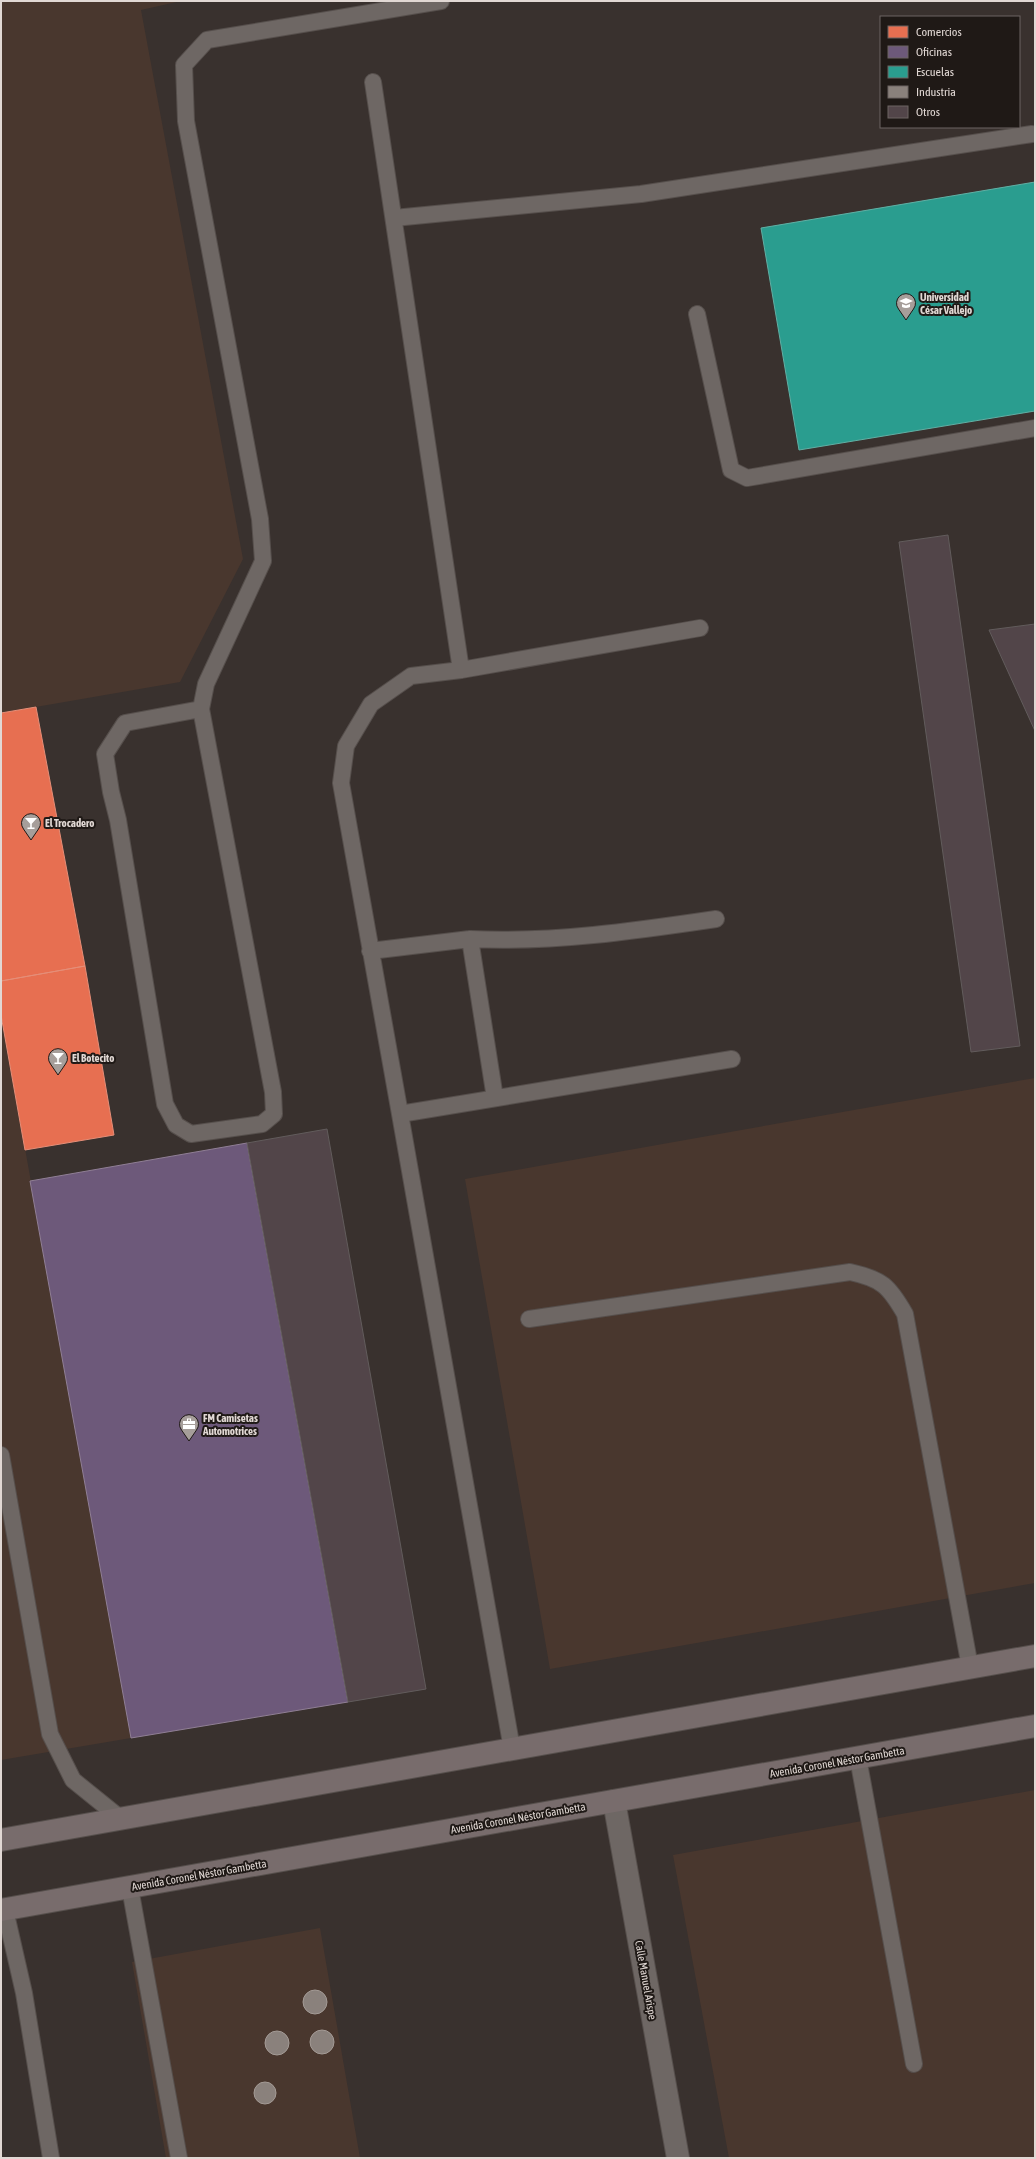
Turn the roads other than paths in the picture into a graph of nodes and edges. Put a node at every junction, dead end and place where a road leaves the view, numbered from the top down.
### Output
1 (441, 1) edge
2 (373, 82) dead end
3 (1032, 134) dead end
4 (394, 218) junction
5 (697, 314) dead end
6 (1035, 428) edge
7 (700, 628) dead end
8 (461, 670) junction
9 (201, 709) junction
10 (716, 919) dead end
11 (470, 939) junction
12 (370, 951) junction
13 (732, 1059) dead end
14 (495, 1098) junction
15 (400, 1114) junction
16 (529, 1320) dead end
17 (1, 1455) edge
18 (1035, 1656) edge
19 (970, 1667) junction
20 (1035, 1726) edge
21 (512, 1749) junction
22 (858, 1758) junction
23 (614, 1801) junction
24 (120, 1818) junction
25 (1, 1840) edge
26 (130, 1888) junction
27 (3, 1910) edge
28 (914, 2064) dead end
29 (51, 2158) edge
30 (179, 2158) edge
31 (678, 2158) edge

1 - 9 lane
2 - 4 lane
3 - 4 lane
4 - 8 lane
5 - 6 lane
7 - 8 lane
8 - 12 lane
9 - 9 lane
10 - 11 lane
11 - 12 lane
11 - 14 lane
12 - 15 lane
13 - 14 lane
14 - 15 lane
15 - 21 lane
16 - 19 lane
17 - 24 lane
18 - 19 main road
19 - 21 main road
20 - 22 main road, Avenida Coronel Néstor Gambetta
21 - 24 main road
22 - 23 main road, Avenida Coronel Néstor Gambetta
22 - 28 lane
23 - 26 main road, Avenida Coronel Néstor Gambetta
23 - 31 street, Calle Manuel Arispe
24 - 25 main road
26 - 27 main road, Avenida Coronel Néstor Gambetta
26 - 30 lane
27 - 29 lane

